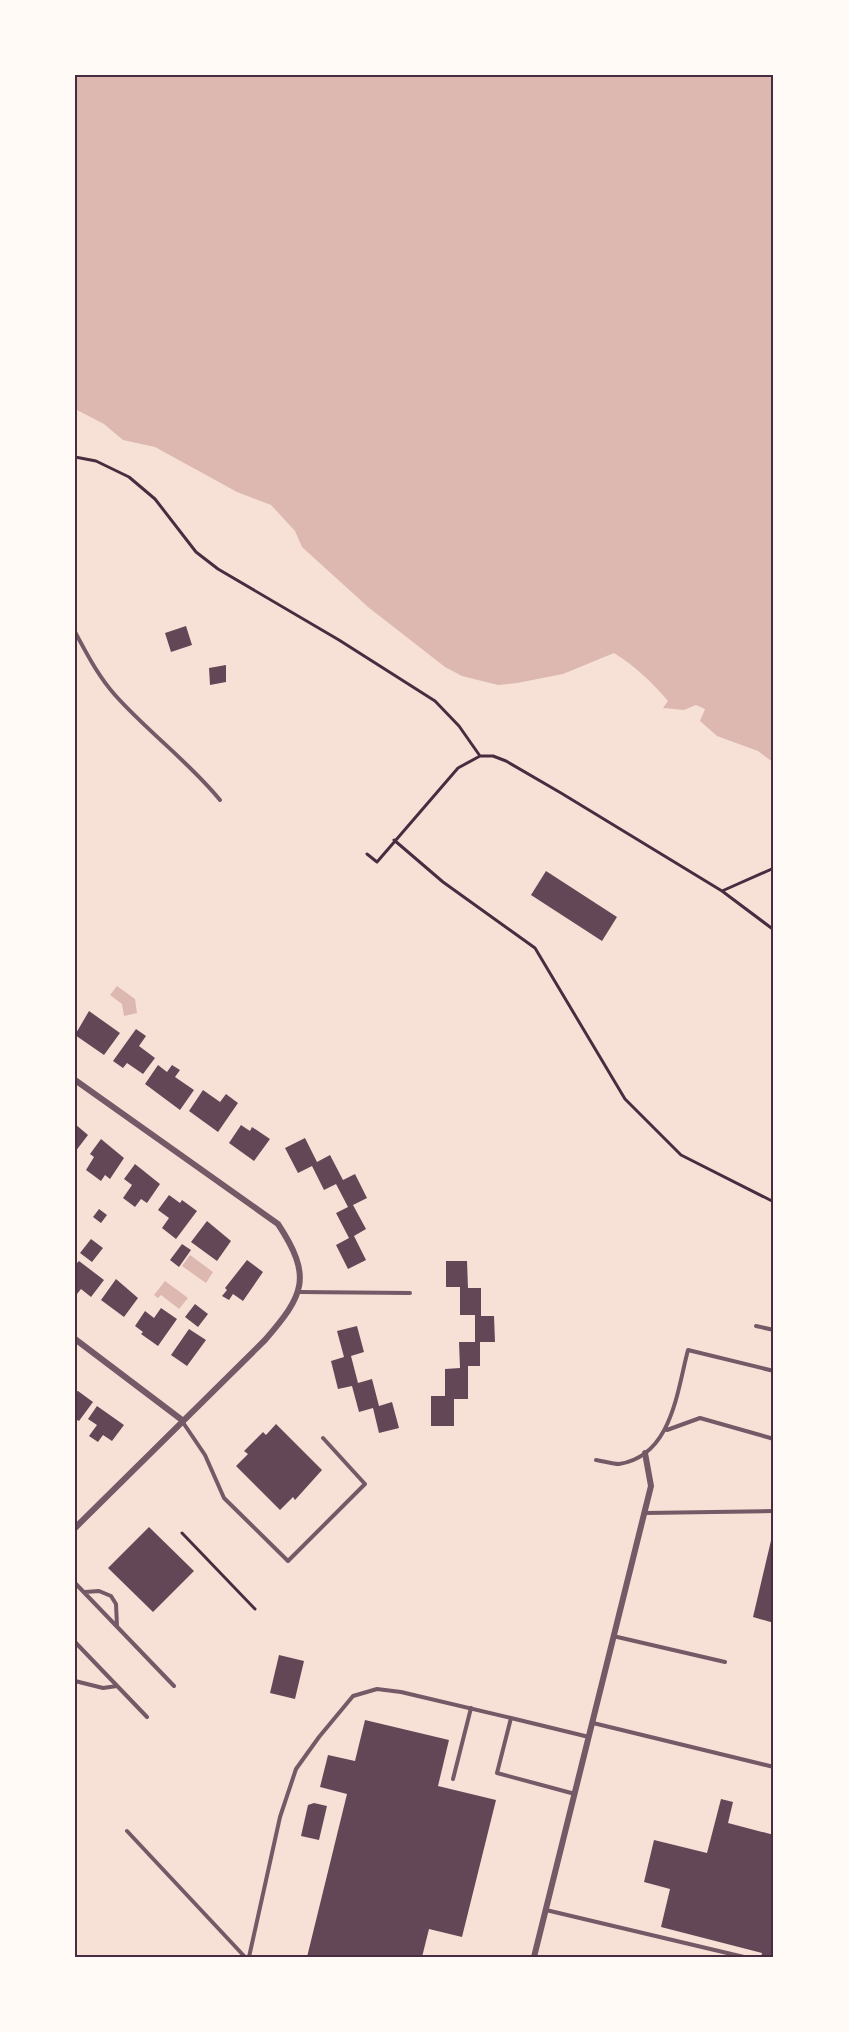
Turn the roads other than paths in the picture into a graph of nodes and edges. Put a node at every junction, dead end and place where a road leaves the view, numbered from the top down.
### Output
1 (75, 632) edge
2 (220, 800) dead end
3 (75, 1080) edge
4 (299, 1292) junction
5 (410, 1293) dead end
6 (756, 1326) dead end
7 (774, 1330) edge
8 (75, 1339) edge
9 (774, 1371) edge
10 (182, 1420) junction
11 (667, 1430) junction
12 (323, 1437) dead end
13 (774, 1439) edge
14 (645, 1453) junction
15 (596, 1460) dead end
16 (774, 1511) edge
17 (644, 1513) junction
18 (75, 1528) edge
19 (75, 1583) edge
20 (84, 1592) junction
21 (118, 1627) junction
22 (614, 1636) junction
23 (75, 1642) edge
24 (725, 1662) dead end
25 (75, 1681) edge
26 (117, 1686) junction
27 (174, 1686) dead end
28 (471, 1708) junction
29 (147, 1717) dead end
30 (511, 1718) junction
31 (592, 1723) junction
32 (589, 1737) junction
33 (774, 1767) edge
34 (453, 1779) dead end
35 (574, 1794) junction
36 (127, 1831) dead end
37 (546, 1910) junction
38 (247, 1957) edge
39 (534, 1957) edge
40 (744, 1957) edge

1 - 2 lane
3 - 4 street
4 - 5 lane
4 - 10 street
6 - 7 lane
8 - 10 street
9 - 11 lane
10 - 12 lane
10 - 18 street
11 - 13 lane
11 - 14 lane
14 - 15 lane
14 - 17 street
16 - 17 lane
17 - 22 street
19 - 20 lane
20 - 21 lane
20 - 21 lane
21 - 27 lane
22 - 24 lane
22 - 31 street
23 - 26 lane
25 - 26 lane
26 - 29 lane
28 - 30 lane
28 - 34 lane
28 - 38 lane
30 - 32 lane
30 - 35 lane
31 - 32 street
31 - 33 lane
32 - 35 street
35 - 37 street
36 - 38 lane
37 - 39 street
37 - 40 lane

